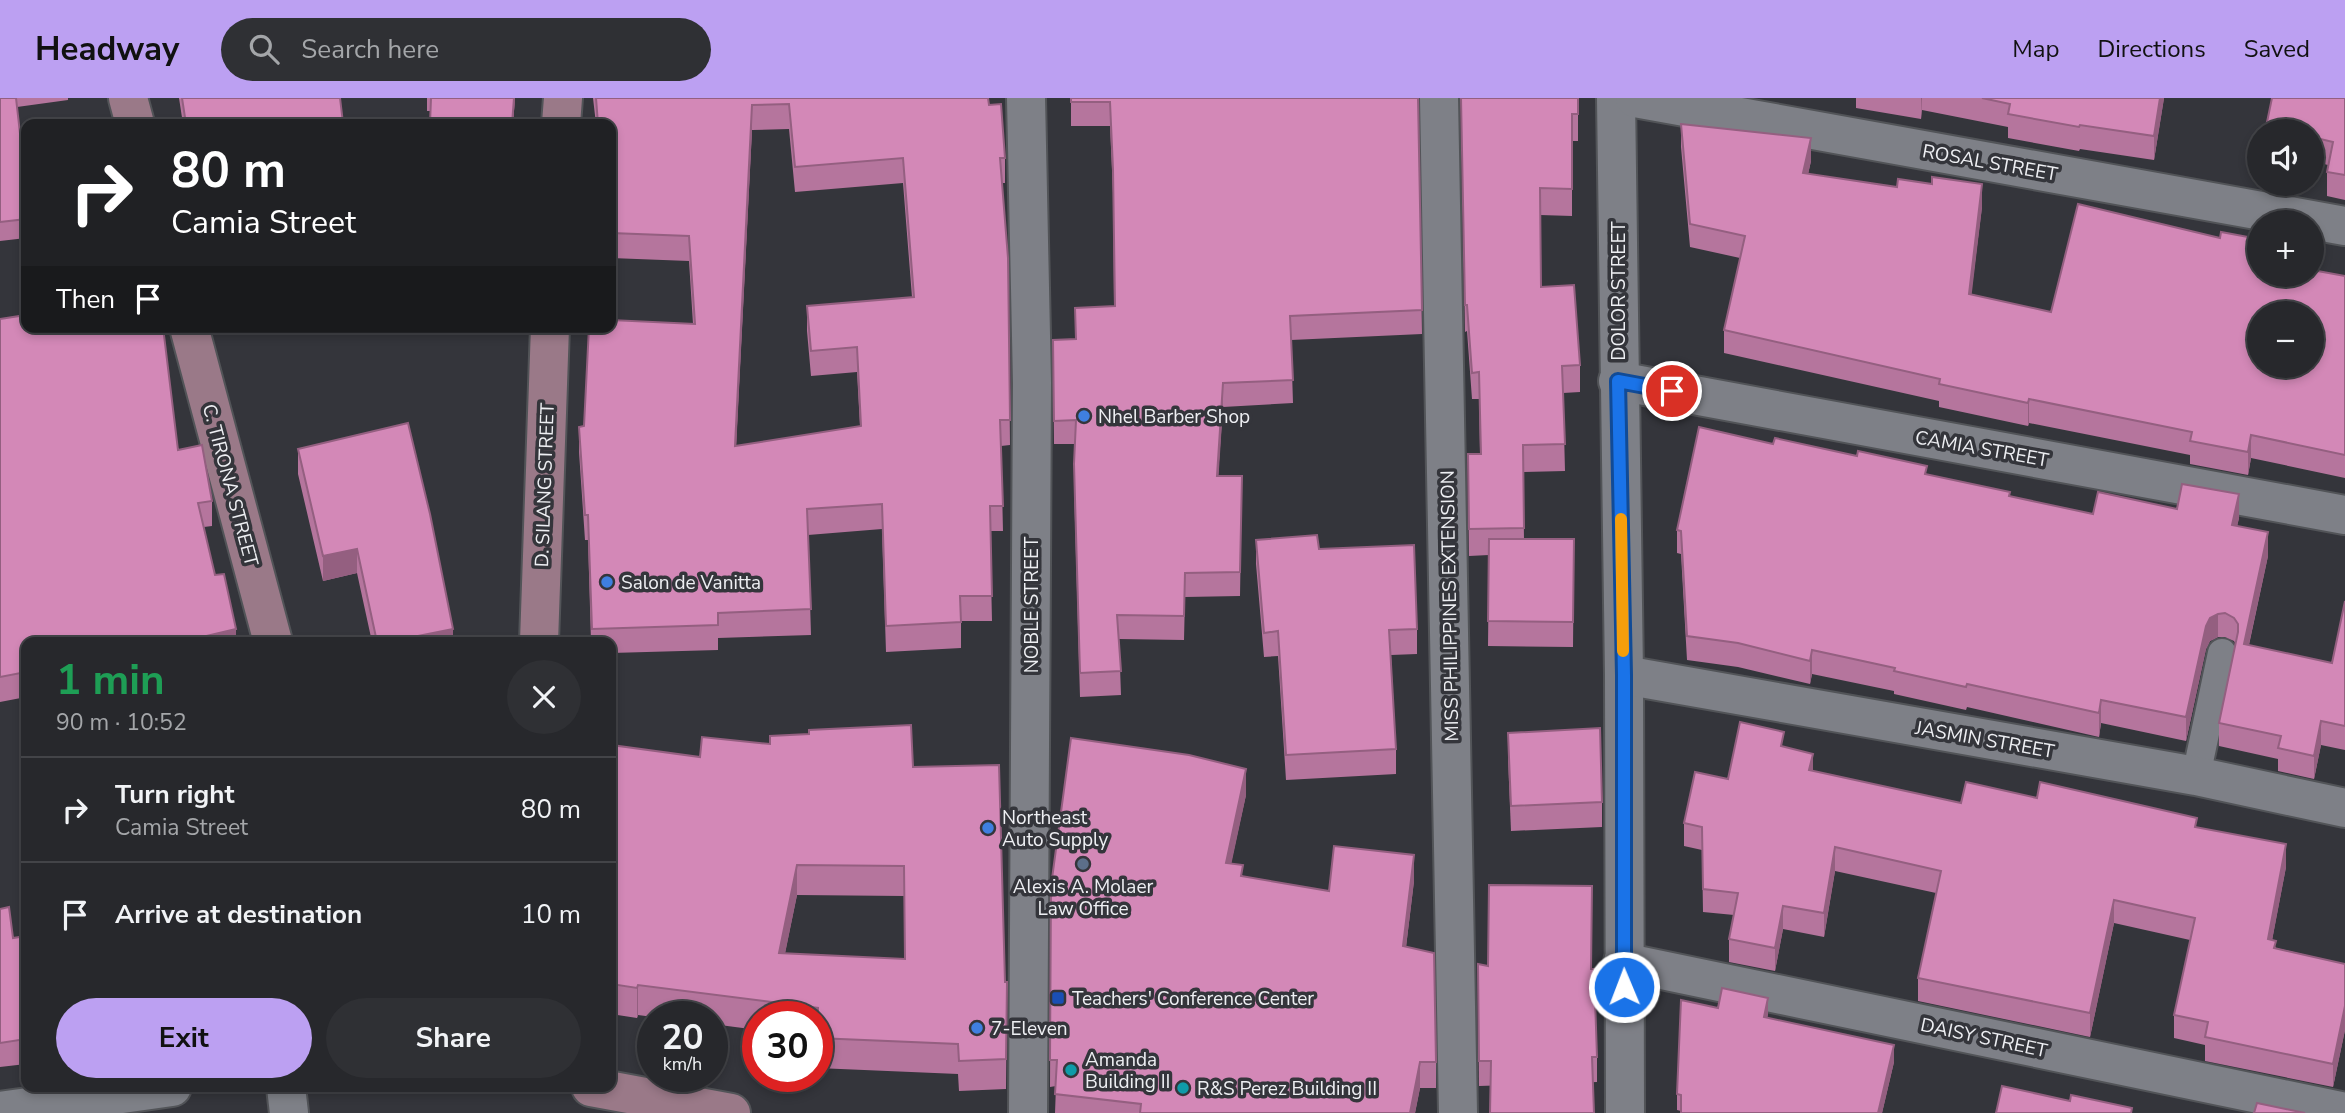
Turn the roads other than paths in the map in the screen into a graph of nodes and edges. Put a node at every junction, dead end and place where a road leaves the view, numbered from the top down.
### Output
1 (128, 98) edge
2 (562, 98) edge
3 (1026, 98) edge
4 (1439, 98) edge
5 (1616, 98) edge
6 (1635, 98) edge
7 (134, 119) edge
8 (561, 119) edge
9 (2345, 226) edge
10 (191, 333) edge
11 (550, 333) edge
12 (1618, 381) junction
13 (2345, 515) edge
14 (272, 637) edge
15 (539, 637) edge
16 (2222, 653) dead end
17 (1624, 675) junction
18 (2196, 776) junction
19 (2345, 808) edge
20 (1623, 962) junction
21 (136, 1092) edge
22 (287, 1092) edge
23 (616, 1092) edge
24 (0, 1111) edge
25 (2345, 1112) edge
26 (289, 1113) edge
27 (731, 1113) edge
28 (1028, 1113) edge
29 (1458, 1113) edge
30 (1625, 1113) edge

1 - 7 main road
2 - 8 main road
3 - 28 street, NOBLE STREET
4 - 29 street, MISS PHILIPPINES EXTENSION
5 - 12 street, DOLOR STREET
6 - 9 street, ROSAL STREET
10 - 14 main road, C. TIRONA STREET
11 - 15 main road, D. SILANG STREET
12 - 13 street, CAMIA STREET
12 - 17 street, DOLOR STREET
16 - 18 lane
17 - 18 street, JASMIN STREET
17 - 20 street, DOLOR STREET
18 - 19 street, JASMIN STREET
20 - 25 street, DAISY STREET
20 - 30 street, DOLOR STREET
21 - 24 street
22 - 26 street
23 - 27 main road

